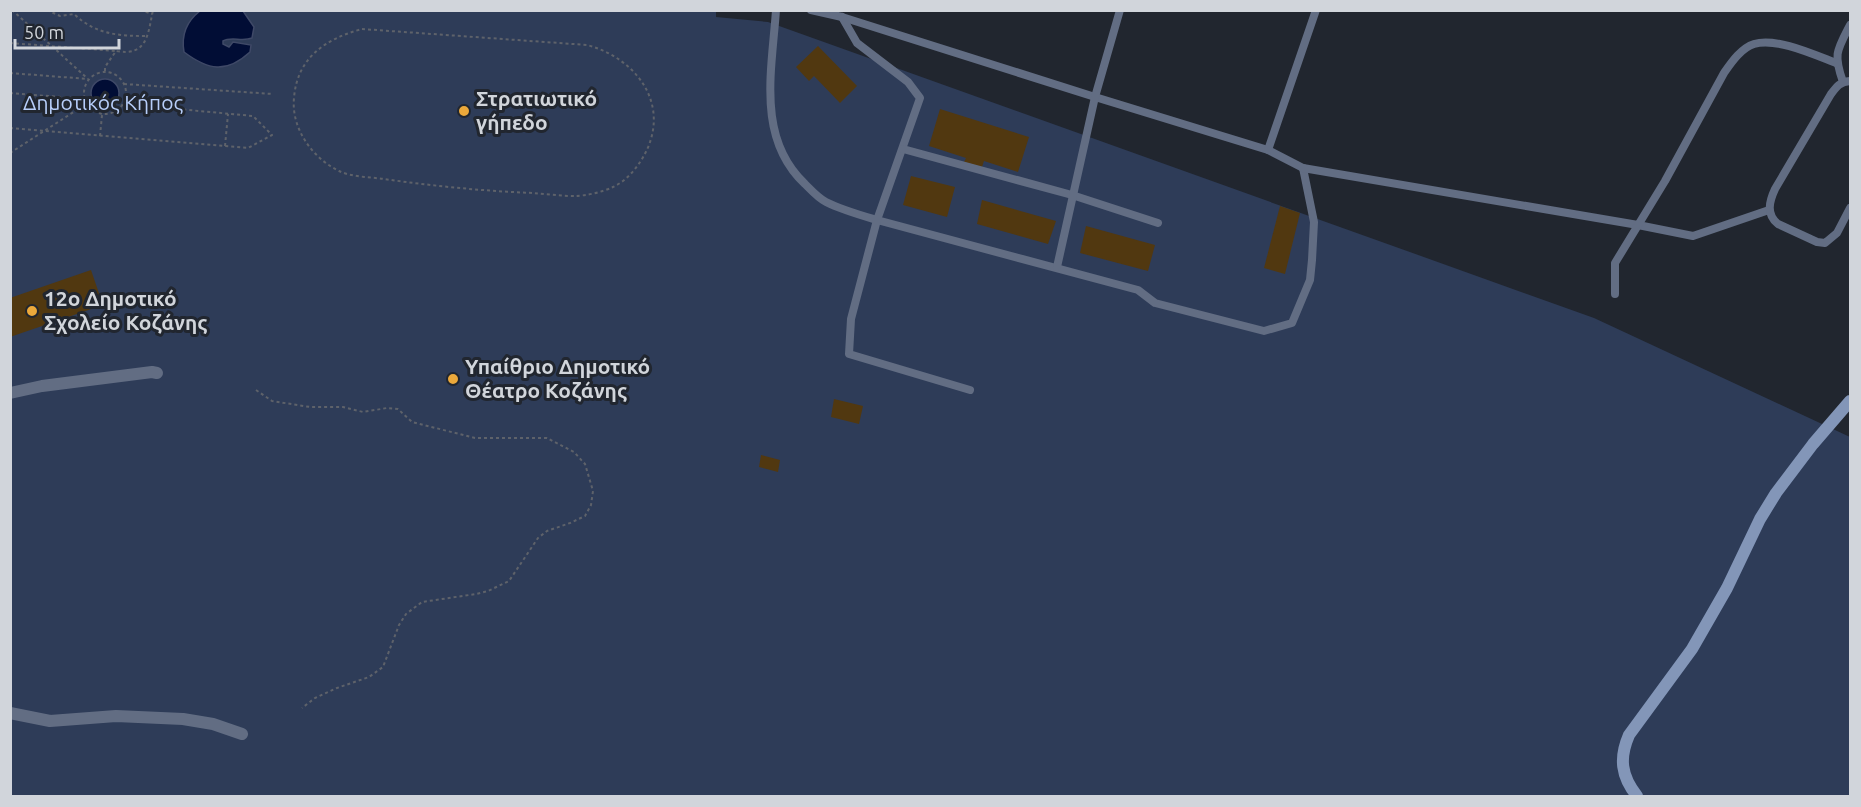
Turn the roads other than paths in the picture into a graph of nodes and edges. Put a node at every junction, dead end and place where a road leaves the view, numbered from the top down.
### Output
1 (776, 10) edge
2 (811, 10) edge
3 (1120, 10) edge
4 (1316, 10) edge
5 (842, 16) junction
6 (1851, 25) edge
7 (1836, 63) junction
8 (1847, 81) edge
9 (1095, 97) junction
10 (903, 149) junction
11 (1268, 150) junction
12 (1303, 168) junction
13 (1072, 195) junction
14 (1851, 208) edge
15 (1769, 210) junction
16 (877, 220) junction
17 (1158, 223) dead end
18 (1638, 225) junction
19 (1057, 267) junction
20 (1615, 294) dead end
21 (157, 373) dead end
22 (970, 390) dead end
23 (10, 393) edge
24 (1851, 401) edge
25 (10, 713) edge
26 (242, 734) dead end
27 (1636, 796) edge

1 - 16 lane
2 - 5 lane
3 - 9 lane
4 - 11 lane
5 - 9 lane
5 - 10 lane
6 - 7 lane
7 - 8 lane
7 - 18 lane
8 - 15 lane
9 - 11 lane
9 - 13 lane
10 - 13 lane
10 - 16 lane
11 - 12 lane
12 - 18 lane
12 - 19 lane
13 - 17 lane
13 - 19 lane
14 - 15 lane
15 - 18 lane
16 - 19 lane
16 - 22 lane
18 - 20 lane
21 - 23 street
24 - 27 street
25 - 26 street

